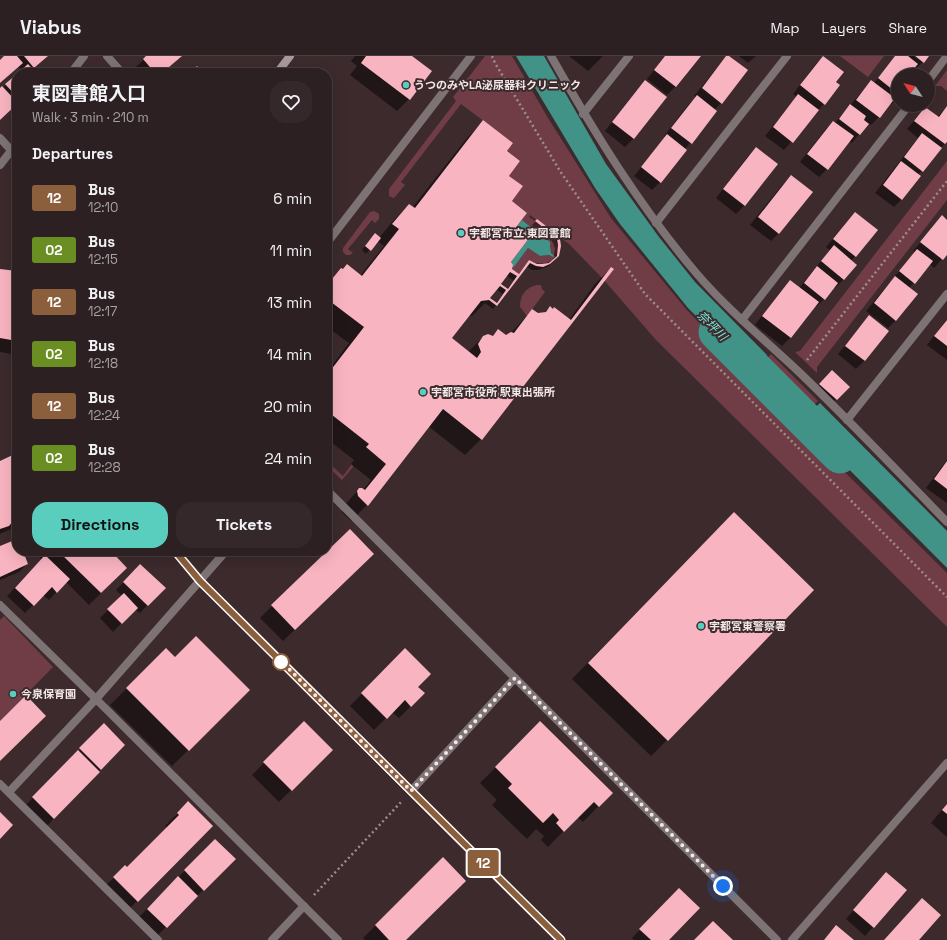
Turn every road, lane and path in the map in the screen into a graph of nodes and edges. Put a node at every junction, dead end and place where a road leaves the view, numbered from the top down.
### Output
1 (84, 56) edge
2 (107, 56) edge
3 (290, 56) edge
4 (471, 56) edge
5 (492, 56) edge
6 (551, 56) edge
7 (629, 56) edge
8 (787, 56) edge
9 (947, 56) edge
10 (75, 68) edge
11 (118, 68) edge
12 (280, 68) edge
13 (935, 72) edge
14 (904, 112) edge
15 (583, 114) junction
16 (0, 138) edge
17 (11, 150) joint
18 (0, 165) edge
19 (947, 181) edge
20 (656, 223) junction
21 (332, 237) edge
22 (947, 294) edge
23 (742, 320) junction
24 (799, 372) junction
25 (847, 420) junction
26 (332, 495) edge
27 (947, 522) edge
28 (179, 556) edge
29 (222, 556) edge
30 (200, 581) junction
31 (947, 597) edge
32 (0, 605) edge
33 (515, 678) junction
34 (96, 699) junction
35 (947, 763) edge
36 (0, 784) edge
37 (411, 791) junction
38 (9, 792) junction
39 (304, 906) junction
40 (158, 940) edge
41 (272, 940) edge
42 (338, 940) edge
43 (560, 940) edge
44 (778, 940) edge
45 (792, 940) edge

1 - 10 street
2 - 11 street
3 - 12 street
4 - 21 street
5 - 31 path
6 - 15 street
7 - 15 street
8 - 20 street
9 - 13 street
14 - 23 street
15 - 20 street
16 - 17 street
17 - 18 street
19 - 24 path
20 - 23 street
22 - 25 street
23 - 24 street
24 - 25 street
25 - 27 street
26 - 33 street
28 - 30 street
29 - 30 street
30 - 34 street
30 - 37 street
32 - 34 street
33 - 37 street
33 - 44 street
34 - 38 street
34 - 39 street
35 - 45 street
36 - 38 street
37 - 39 path
37 - 43 street
38 - 40 street
39 - 41 street
39 - 42 street

